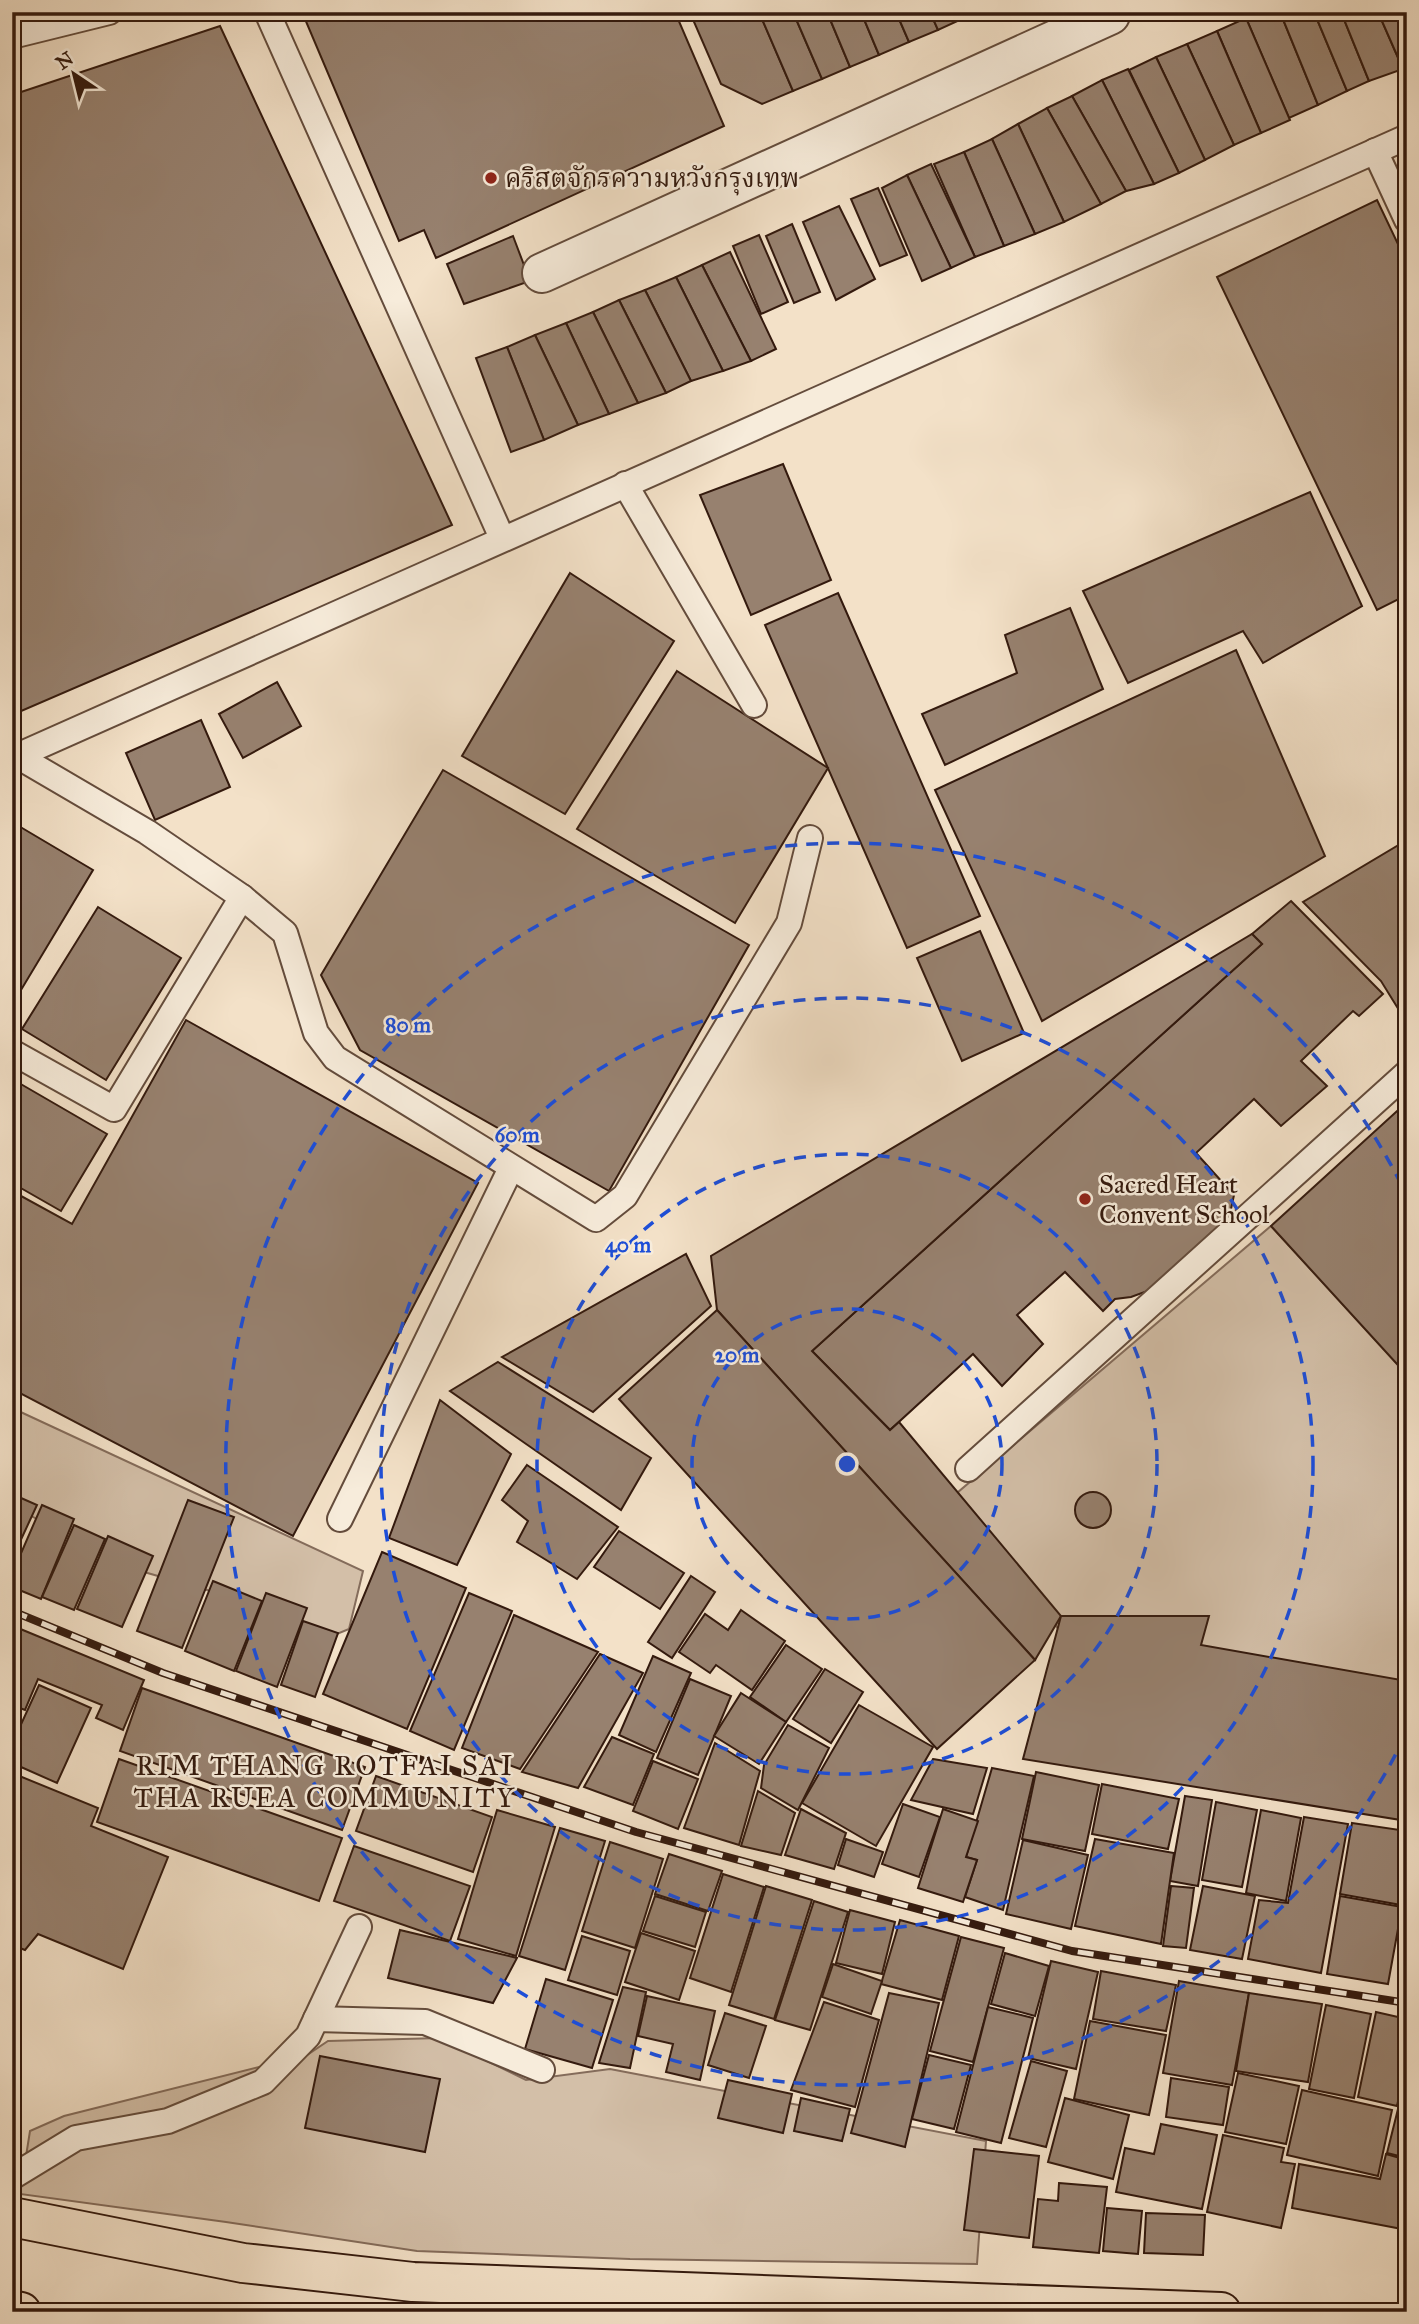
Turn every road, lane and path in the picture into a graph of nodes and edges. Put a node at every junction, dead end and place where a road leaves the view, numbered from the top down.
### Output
1 (109, 12) edge
2 (267, 12) edge
3 (1112, 13) edge
4 (12, 36) edge
5 (1407, 136) edge
6 (1375, 151) junction
7 (1407, 220) edge
8 (542, 273) dead end
9 (625, 484) junction
10 (502, 538) junction
11 (754, 705) dead end
12 (15, 754) edge
13 (810, 838) dead end
14 (242, 897) junction
15 (12, 1052) edge
16 (1407, 1073) edge
17 (511, 1168) junction
18 (968, 1469) dead end
19 (340, 1519) dead end
20 (359, 1927) dead end
21 (316, 2019) junction
22 (542, 2070) dead end
23 (12, 2177) edge
24 (12, 2217) edge
25 (12, 2310) edge
26 (21, 2312) edge
27 (1221, 2312) edge

1 - 4 lane
2 - 10 lane
3 - 8 street
5 - 6 lane
6 - 7 lane
6 - 9 lane
9 - 10 lane
9 - 11 lane
10 - 12 lane
12 - 14 lane
13 - 17 lane
14 - 15 lane
14 - 17 lane
16 - 18 lane
17 - 19 lane
20 - 21 lane
21 - 22 lane
21 - 23 lane
24 - 27 highway
25 - 26 highway

